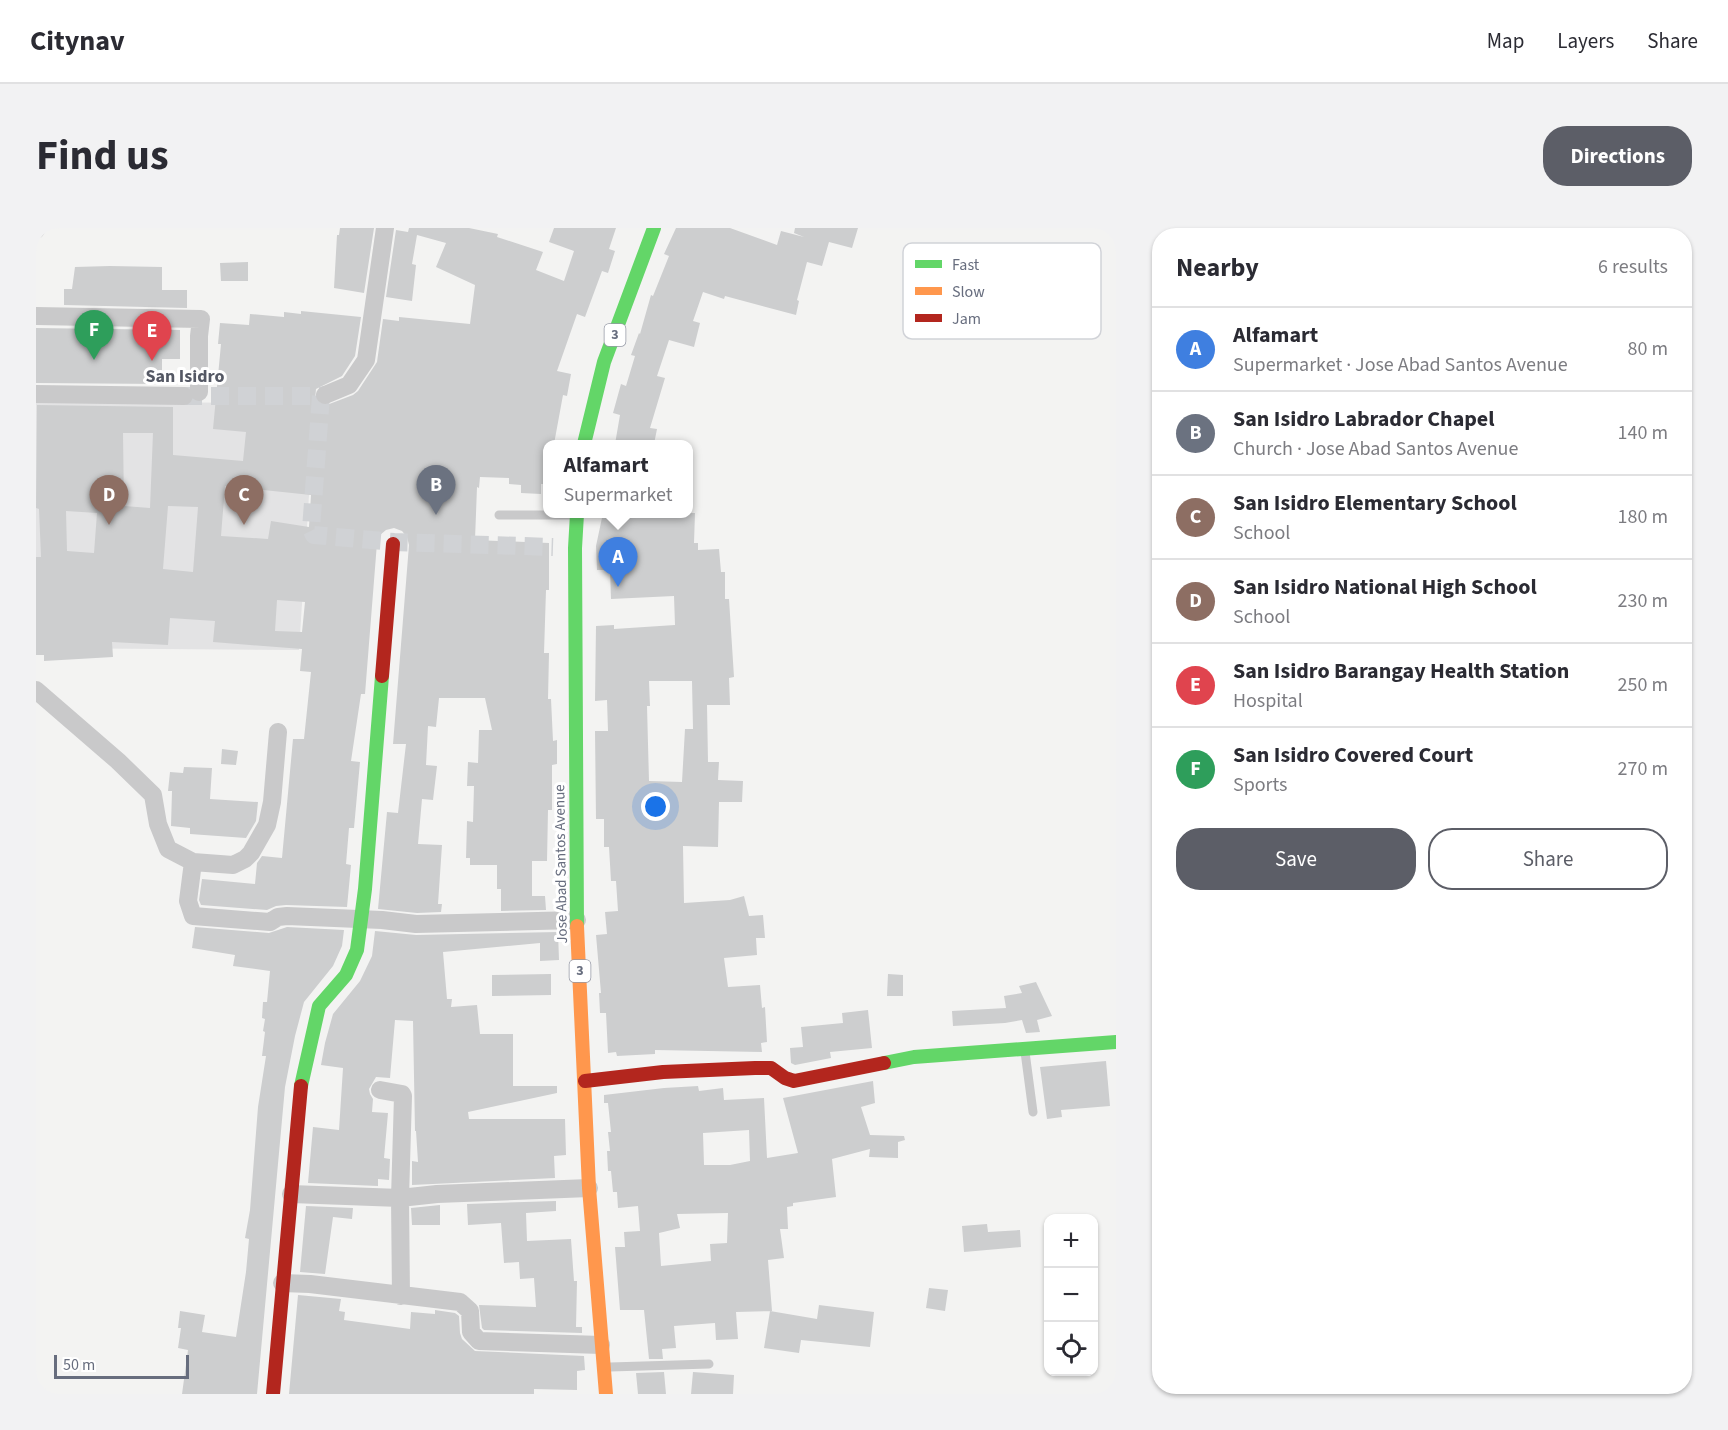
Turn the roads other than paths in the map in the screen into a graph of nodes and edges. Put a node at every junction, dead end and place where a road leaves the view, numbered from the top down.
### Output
1 (385, 228) edge
2 (654, 228) edge
3 (36, 316) edge
4 (36, 394) edge
5 (325, 395) tunnel mouth
6 (585, 440) edge
7 (543, 514) edge
8 (499, 515) dead end
9 (577, 518) edge
10 (393, 544) dead end
11 (553, 547) tunnel mouth
12 (575, 548) junction
13 (36, 690) edge
14 (278, 732) dead end
15 (193, 862) junction
16 (360, 919) junction
17 (577, 920) junction
18 (1116, 1042) edge
19 (1025, 1049) junction
20 (585, 1081) junction
21 (380, 1090) dead end
22 (1033, 1112) dead end
23 (589, 1188) junction
24 (291, 1194) junction
25 (400, 1198) junction
26 (282, 1282) junction
27 (401, 1296) junction
28 (601, 1345) junction
29 (709, 1364) dead end
30 (603, 1368) junction
31 (273, 1394) edge
32 (606, 1394) edge

1 - 5 street
2 - 6 main road, 3
3 - 4 street
7 - 8 lane
9 - 12 main road, Jose Abad Santos Avenue / 3
10 - 16 main road
11 - 12 street
12 - 17 main road, Jose Abad Santos Avenue / 3
13 - 15 street
14 - 15 street
15 - 16 street
16 - 17 street
16 - 24 main road
17 - 20 main road, Jose Abad Santos Avenue / 3
18 - 19 main road
19 - 20 main road
19 - 22 lane
20 - 23 main road, Jose Abad Santos Avenue / 3
21 - 25 street
23 - 25 street
23 - 28 main road, Jose Abad Santos Avenue / 3
24 - 25 street
24 - 26 main road
25 - 27 street
26 - 27 street
26 - 31 main road
27 - 28 street
28 - 30 main road, Jose Abad Santos Avenue / 3
29 - 30 lane
30 - 32 main road, Jose Abad Santos Avenue / 3

